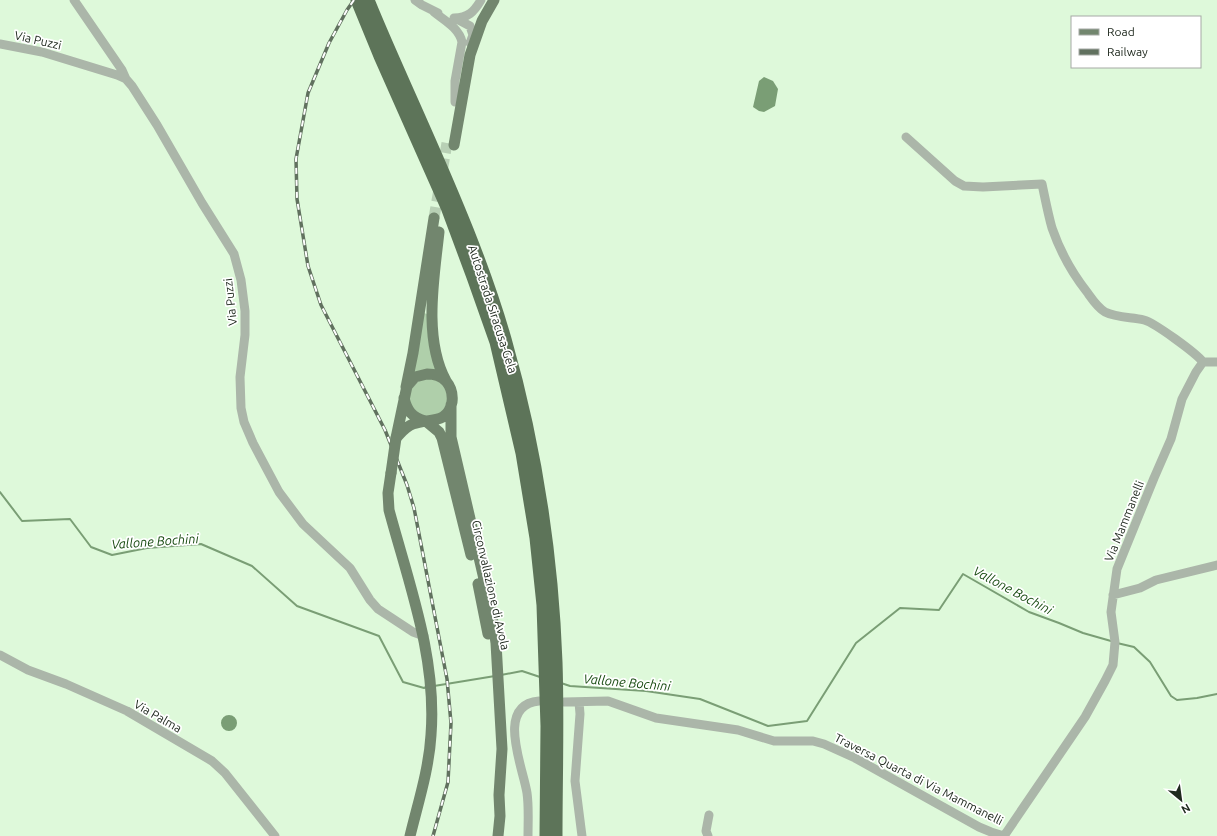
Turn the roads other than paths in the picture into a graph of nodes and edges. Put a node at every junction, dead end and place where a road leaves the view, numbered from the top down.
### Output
1 (74, 0) edge
2 (368, 0) edge
3 (415, 0) edge
4 (481, 0) edge
5 (486, 0) edge
6 (492, 0) edge
7 (359, 6) edge
8 (454, 22) junction
9 (472, 30) junction
10 (0, 44) edge
11 (126, 79) junction
12 (464, 88) junction
13 (455, 102) junction
14 (906, 137) dead end
15 (1203, 362) junction
16 (1217, 362) edge
17 (448, 383) junction
18 (405, 395) junction
19 (451, 406) junction
20 (426, 422) junction
21 (396, 438) junction
22 (1217, 565) edge
23 (1113, 595) junction
24 (424, 636) junction
25 (0, 655) edge
26 (551, 660) junction
27 (497, 666) junction
28 (551, 686) junction
29 (539, 701) dead end
30 (564, 702) dead end
31 (579, 702) junction
32 (499, 795) junction
33 (709, 815) dead end
34 (275, 836) edge
35 (410, 836) edge
36 (490, 836) edge
37 (498, 836) edge
38 (528, 836) edge
39 (546, 836) edge
40 (556, 836) edge
41 (582, 836) edge
42 (708, 836) edge
43 (1004, 836) edge

1 - 11 street
2 - 26 highway, Autostrada Siracusa-Gela
3 - 8 street
4 - 8 street
5 - 9 main road
6 - 9 street
6 - 12 main road
7 - 26 highway, Autostrada Siracusa-Gela
8 - 9 street
8 - 13 street
9 - 12 street
9 - 13 main road
10 - 11 street, Via Puzzi
11 - 24 street, Via Puzzi
12 - 13 main road
14 - 15 street
15 - 16 street
15 - 23 street, Via Mammanelli
17 - 18 main road
17 - 18 main road
17 - 19 main road
18 - 20 main road
18 - 21 main road
19 - 20 main road
19 - 27 main road, Circonvallazione di Avola
20 - 21 main road
20 - 27 main road, Circonvallazione di Avola
21 - 24 main road, bridge
22 - 23 street
23 - 43 street, Via Mammanelli
24 - 35 main road
25 - 34 street, Via Palma
26 - 28 highway
27 - 32 main road
28 - 39 highway
28 - 40 highway
29 - 38 street
30 - 31 street, Traversa Quarta di Via Mammanelli
31 - 41 street
31 - 43 street, Traversa Quarta di Via Mammanelli
32 - 36 main road
32 - 37 main road
33 - 42 street

